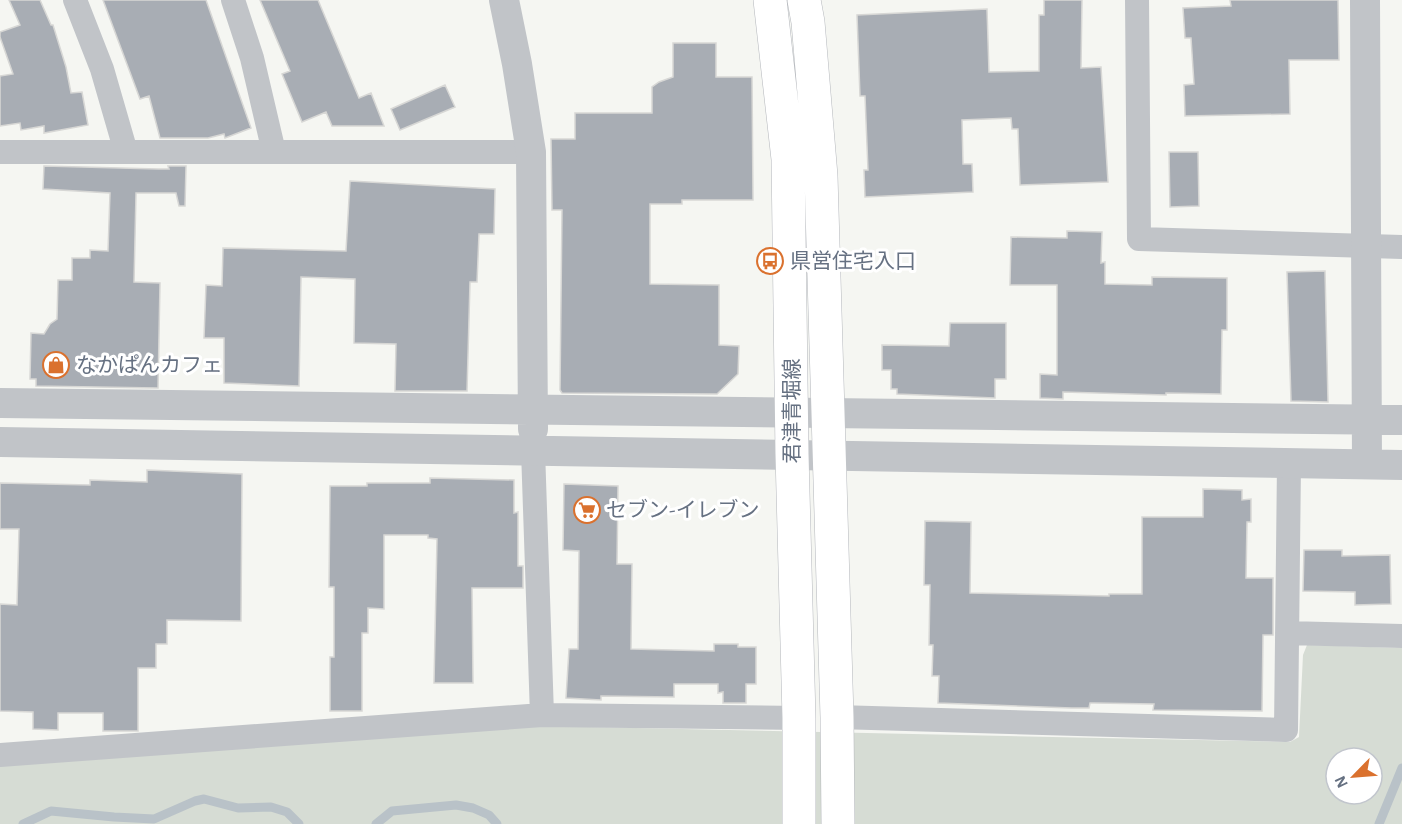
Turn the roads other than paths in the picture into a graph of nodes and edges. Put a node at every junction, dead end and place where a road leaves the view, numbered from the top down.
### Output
1 (75, 0) edge
2 (233, 0) edge
3 (504, 0) edge
4 (770, 0) edge
5 (804, 0) edge
6 (1137, 0) edge
7 (1365, 0) edge
8 (0, 152) edge
9 (126, 152) junction
10 (273, 152) junction
11 (531, 152) junction
12 (1366, 246) junction
13 (1402, 247) edge
14 (0, 403) edge
15 (533, 411) junction
16 (792, 414) junction
17 (827, 414) junction
18 (1367, 420) junction
19 (1402, 420) edge
20 (0, 442) edge
21 (533, 450) junction
22 (792, 454) junction
23 (828, 454) junction
24 (1288, 463) junction
25 (1367, 464) junction
26 (1402, 465) edge
27 (1287, 633) junction
28 (1402, 636) edge
29 (542, 715) junction
30 (837, 717) junction
31 (799, 718) junction
32 (0, 755) edge
33 (799, 824) edge
34 (838, 824) edge

1 - 9 street
2 - 10 street
3 - 11 street
4 - 16 main road, 君津青堀線
5 - 17 main road, 君津青堀線
6 - 12 street
7 - 12 street
8 - 9 street
9 - 10 street
10 - 11 street
11 - 15 street
12 - 13 street
12 - 18 street
14 - 15 street
15 - 16 street
15 - 21 street
16 - 17 street
16 - 22 main road, 君津青堀線
17 - 18 street
17 - 23 main road, 君津青堀線
18 - 19 street
18 - 25 street
20 - 21 street
21 - 22 street
21 - 29 street
22 - 23 street
22 - 31 main road, 君津青堀線
23 - 24 street
23 - 30 main road, 君津青堀線
24 - 25 street
24 - 27 street
25 - 26 street
27 - 28 street
27 - 30 street
29 - 31 street
29 - 32 street
30 - 34 main road, 君津青堀線
31 - 33 main road, 君津青堀線

